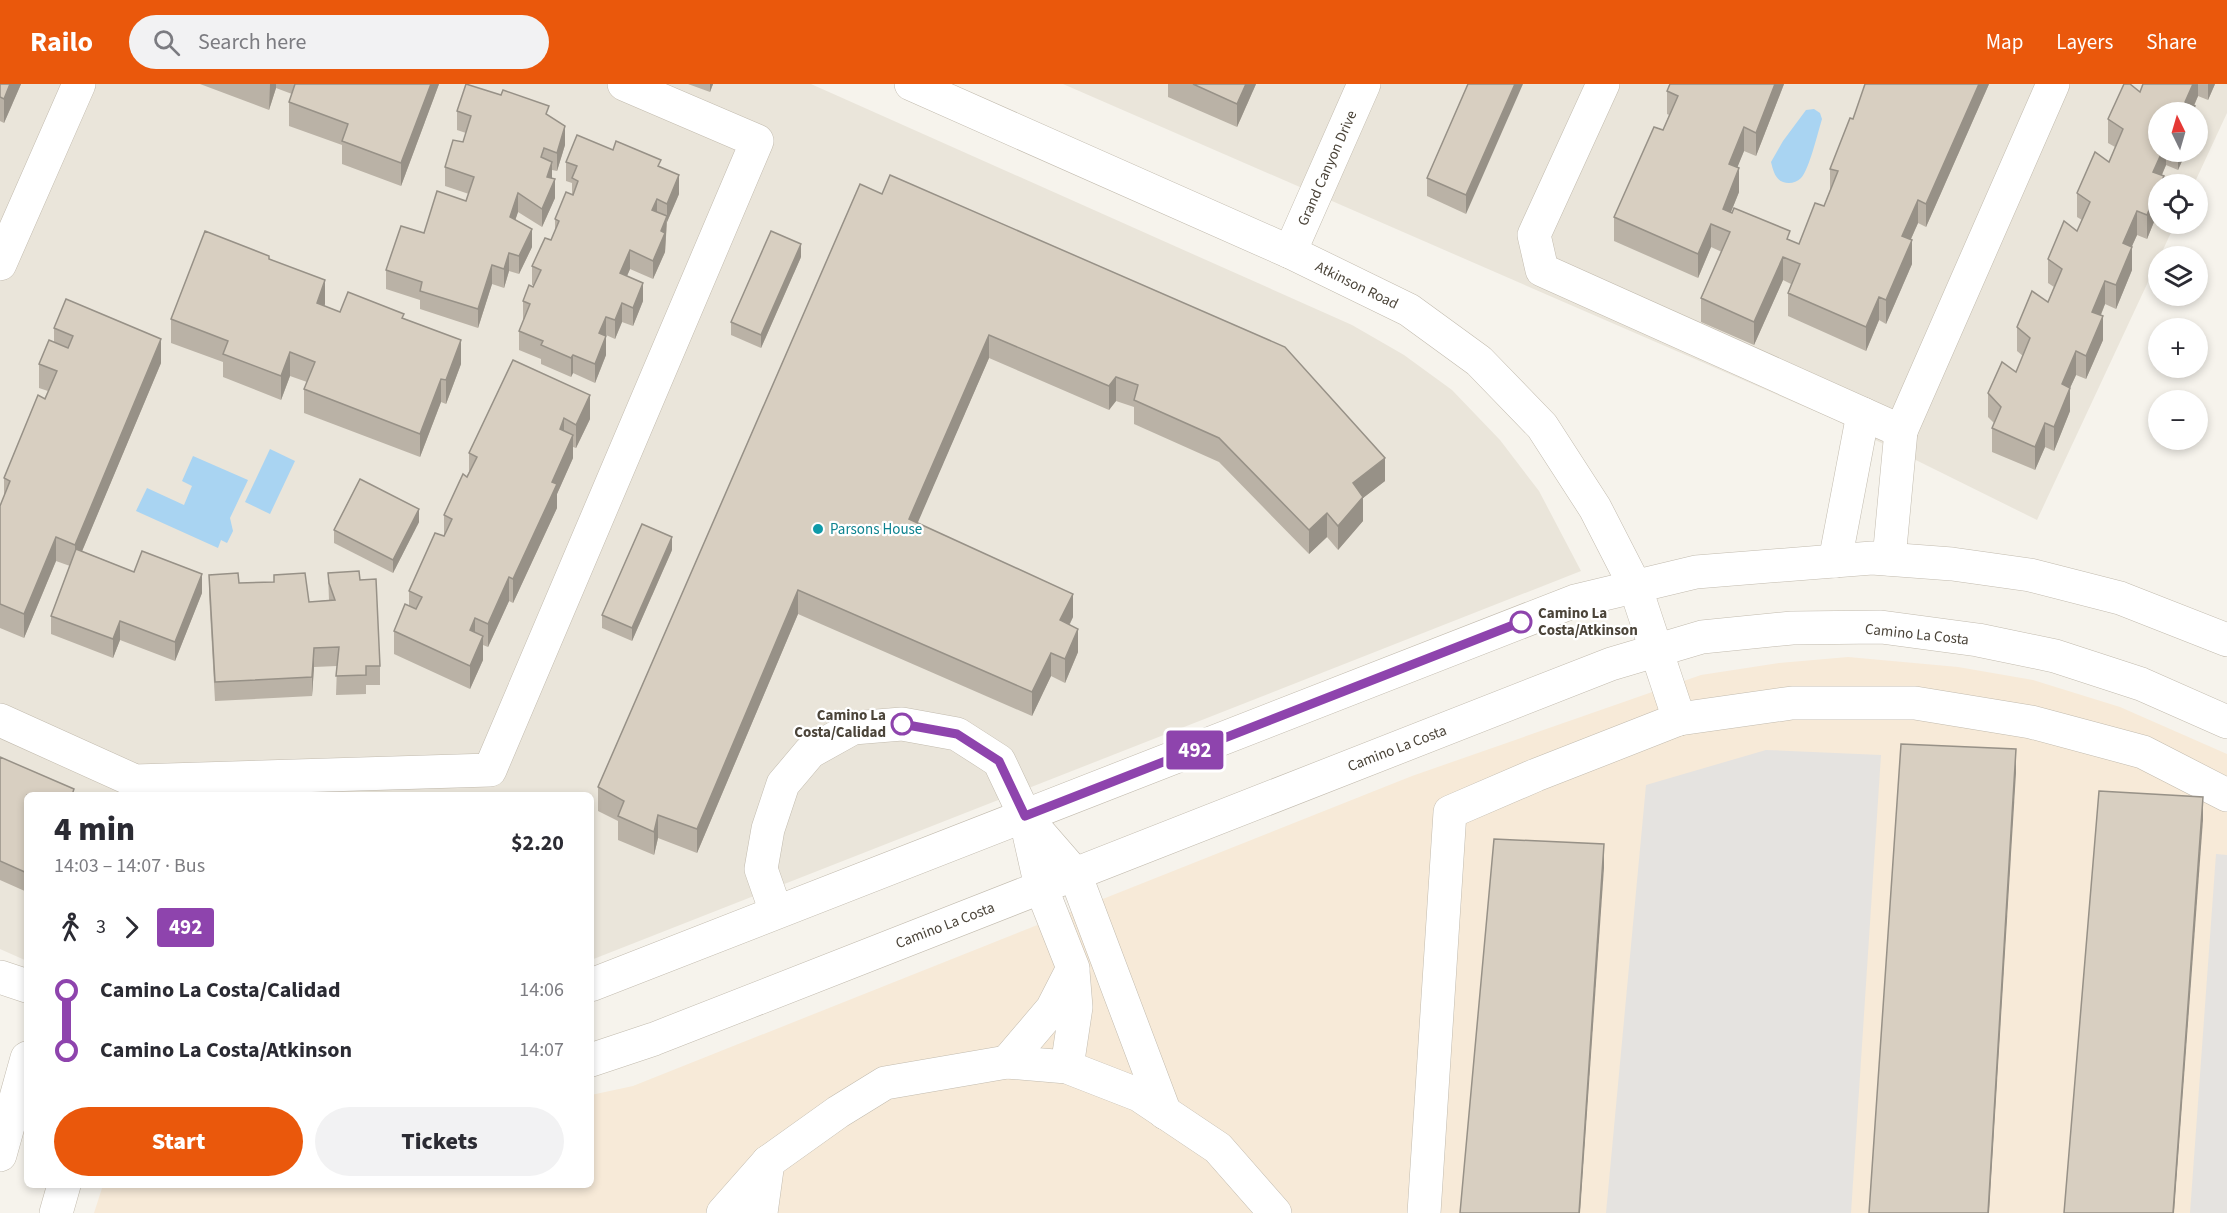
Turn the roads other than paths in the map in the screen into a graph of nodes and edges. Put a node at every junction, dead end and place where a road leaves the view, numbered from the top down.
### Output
1 (79, 84) edge
2 (624, 84) edge
3 (911, 84) edge
4 (1364, 84) edge
5 (1602, 84) edge
6 (2053, 84) edge
7 (1290, 252) junction
8 (0, 264) edge
9 (1863, 414) junction
10 (1901, 431) junction
11 (1889, 559) junction
12 (1835, 561) junction
13 (1635, 586) junction
14 (2227, 640) edge
15 (1656, 651) junction
16 (1679, 718) junction
17 (0, 720) edge
18 (2227, 722) edge
19 (108, 783) edge
20 (163, 788) edge
21 (2227, 795) edge
22 (1025, 816) junction
23 (1075, 874) junction
24 (1041, 887) junction
25 (776, 912) junction
26 (1073, 968) junction
27 (0, 977) edge
28 (594, 984) edge
29 (24, 986) edge
30 (594, 1059) edge
31 (20, 1061) edge
32 (1007, 1062) junction
33 (1067, 1067) junction
34 (1165, 1113) junction
35 (0, 1155) edge
36 (768, 1162) junction
37 (63, 1188) edge
38 (56, 1213) edge
39 (723, 1213) edge
40 (761, 1213) edge
41 (1275, 1213) edge
42 (1424, 1213) edge

1 - 8 street
2 - 20 street
3 - 7 street, Atkinson Road
4 - 7 street, Grand Canyon Drive
5 - 9 street
6 - 10 street
7 - 13 street, Atkinson Road
9 - 10 street
9 - 12 street
10 - 11 street
11 - 12 street
11 - 14 street
12 - 13 street
13 - 15 street, Atkinson Road
13 - 22 street
15 - 16 street, Atkinson Road
15 - 18 street, Camino La Costa
15 - 23 street, Camino La Costa
16 - 21 street
16 - 42 street
17 - 19 street
19 - 20 street
22 - 23 street
22 - 24 street
22 - 25 street
22 - 25 street
23 - 24 street, Camino La Costa
23 - 34 street
24 - 26 street
24 - 30 street, Camino La Costa
25 - 28 street
26 - 32 street
26 - 33 street
27 - 29 street
31 - 35 street
32 - 33 street
32 - 36 street
33 - 34 street
34 - 41 street
36 - 39 street
36 - 40 street
37 - 38 street

